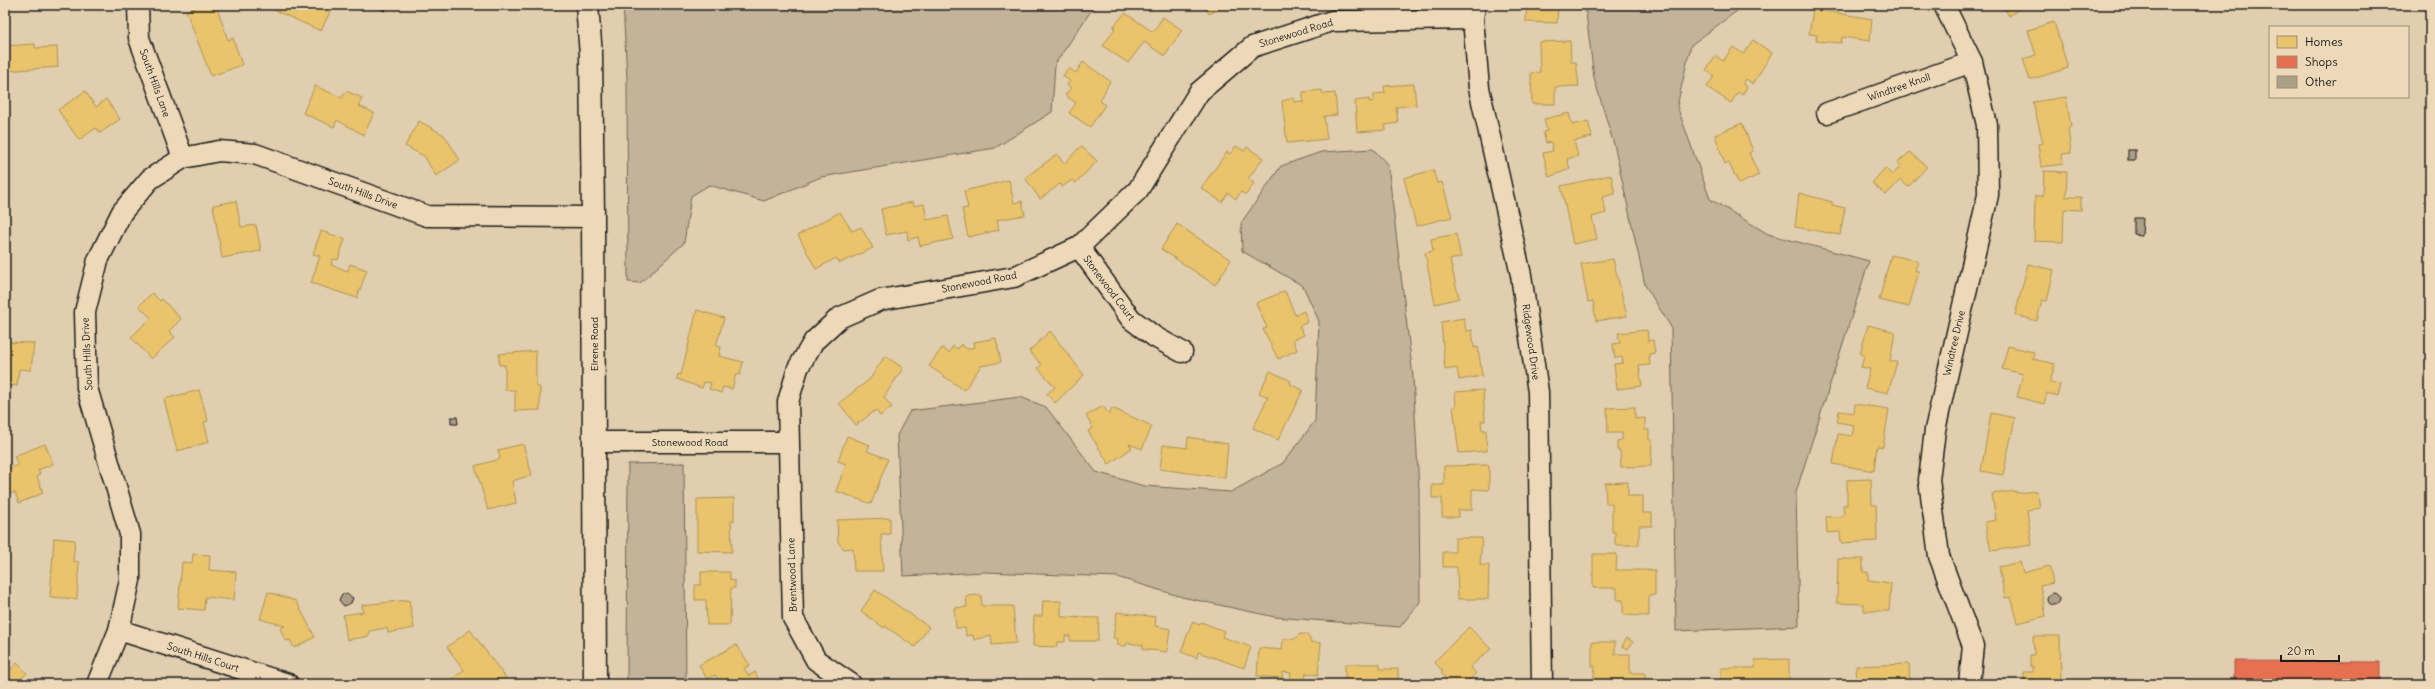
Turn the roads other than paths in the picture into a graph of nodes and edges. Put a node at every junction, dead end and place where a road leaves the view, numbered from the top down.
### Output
1 (138, 5) edge
2 (587, 5) edge
3 (1944, 5) edge
4 (1474, 12) edge
5 (1972, 62) junction
6 (1827, 112) dead end
7 (183, 158) junction
8 (593, 217) junction
9 (1079, 247) junction
10 (1182, 352) dead end
11 (594, 442) junction
12 (788, 442) junction
13 (119, 630) junction
14 (97, 684) edge
15 (288, 684) edge
16 (595, 684) edge
17 (851, 684) edge
18 (1542, 684) edge
19 (1969, 684) edge

1 - 7 street, South Hills Lane
2 - 8 street, Elrene Road
3 - 5 street, Windtree Drive
4 - 9 street, Stonewood Road
4 - 18 street, Ridgewood Drive
5 - 6 street, Windtree Knoll
5 - 19 street, Windtree Drive
7 - 8 street, South Hills Drive
7 - 13 street, South Hills Drive
8 - 11 street, Elrene Road
9 - 10 street, Stonewood Court
9 - 12 street, Stonewood Road
11 - 12 street, Stonewood Road
11 - 16 street, Elrene Road
12 - 17 street, Brentwood Lane
13 - 14 street, South Hills Drive
13 - 15 street, South Hills Court

